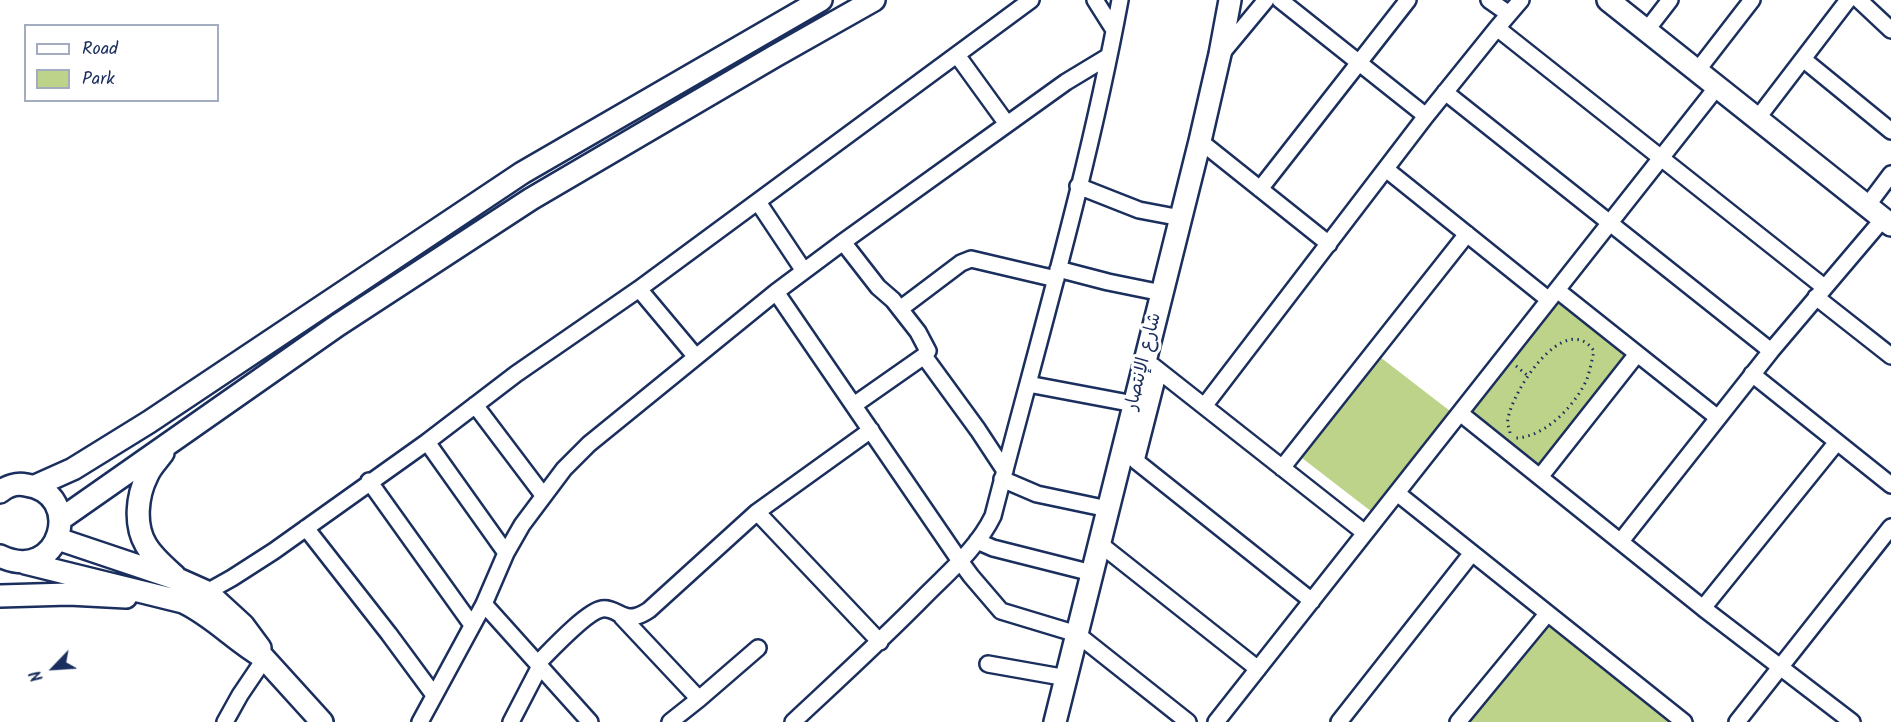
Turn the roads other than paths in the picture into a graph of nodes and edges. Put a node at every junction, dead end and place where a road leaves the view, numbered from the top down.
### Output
1 (821, 0) edge
2 (874, 0) edge
3 (1031, 0) edge
4 (1095, 0) edge
5 (1120, 0) edge
6 (1230, 0) edge
7 (1266, 0) edge
8 (1280, 0) edge
9 (1408, 0) edge
10 (1489, 0) edge
11 (1521, 0) edge
12 (1608, 0) edge
13 (1670, 0) edge
14 (1752, 0) edge
15 (1848, 0) edge
16 (1859, 0) edge
17 (1509, 14) junction
18 (1497, 27) junction
19 (1114, 30) junction
20 (1646, 30) junction
21 (1891, 30) edge
22 (1220, 54) junction
23 (957, 55) junction
24 (1110, 56) junction
25 (1803, 59) junction
26 (1359, 63) junction
27 (1697, 71) junction
28 (1717, 87) junction
29 (1446, 92) junction
30 (1426, 116) junction
31 (1757, 119) junction
32 (1007, 124) junction
33 (1891, 131) edge
34 (1200, 141) junction
35 (1661, 158) junction
36 (1387, 170) junction
37 (1891, 174) edge
38 (1078, 186) junction
39 (1260, 189) junction
40 (758, 202) junction
41 (1867, 206) junction
42 (1181, 218) junction
43 (1887, 222) edge
44 (1610, 223) junction
45 (1467, 234) junction
46 (843, 242) junction
47 (1329, 244) junction
48 (804, 272) junction
49 (1057, 274) junction
50 (639, 289) junction
51 (776, 292) junction
52 (1820, 292) junction
53 (1162, 293) junction
54 (1553, 295) junction
55 (900, 309) junction
56 (1771, 351) junction
57 (1637, 354) junction
58 (924, 356) junction
59 (1891, 356) edge
60 (696, 357) junction
61 (1152, 365) junction
62 (1752, 374) junction
63 (1028, 384) junction
64 (1134, 404) junction
65 (475, 405) junction
66 (854, 405) junction
67 (1205, 405) junction
68 (1460, 413) junction
69 (1718, 418) junction
70 (871, 430) junction
71 (175, 437) junction
72 (427, 442) junction
73 (1837, 442) junction
74 (1282, 468) junction
75 (1004, 475) junction
76 (1540, 477) junction
77 (369, 481) junction
78 (1891, 485) edge
79 (35, 486) junction
80 (2, 488) edge
81 (1397, 493) junction
82 (543, 495) junction
83 (1108, 509) junction
84 (757, 512) junction
85 (306, 528) junction
86 (60, 529) junction
87 (1365, 534) junction
88 (1888, 536) edge
89 (977, 541) junction
90 (1621, 541) junction
91 (1100, 544) junction
92 (506, 553) junction
93 (1472, 553) junction
94 (0, 556) edge
95 (960, 561) junction
96 (25, 563) junction
97 (1092, 573) junction
98 (180, 580) junction
99 (207, 592) junction
100 (0, 596) edge
101 (1312, 601) junction
102 (183, 602) junction
103 (484, 604) junction
104 (1704, 608) junction
105 (1547, 614) junction
106 (622, 617) junction
107 (472, 625) junction
108 (1077, 634) junction
109 (880, 642) junction
110 (758, 648) dead end
111 (264, 658) junction
112 (539, 664) junction
113 (988, 664) dead end
114 (1780, 668) junction
115 (1258, 669) junction
116 (1066, 678) junction
117 (434, 695) junction
118 (699, 699) junction
119 (421, 721) edge
120 (225, 722) edge
121 (322, 722) edge
122 (511, 722) edge
123 (590, 722) edge
124 (670, 722) edge
125 (793, 722) edge
126 (1055, 722) edge
127 (1188, 722) edge
128 (1216, 722) edge
129 (1339, 722) edge
130 (1458, 722) edge
131 (1684, 722) edge
132 (1737, 722) edge
133 (1852, 722) edge

1 - 79 main road
2 - 71 main road
3 - 23 street
4 - 19 street
5 - 19 street
6 - 22 main road, شارع الإنتصار
7 - 22 street
8 - 26 street
9 - 26 street
10 - 17 street
11 - 17 street
12 - 20 main road
13 - 20 street
14 - 27 street
15 - 25 street
16 - 21 street
17 - 18 street
18 - 29 street
18 - 35 street
19 - 24 street
20 - 27 main road
22 - 34 main road, شارع الإنتصار
23 - 32 street
23 - 40 street
24 - 32 street
24 - 38 street
25 - 31 street
25 - 33 street
26 - 30 street
26 - 39 street
27 - 28 main road
28 - 31 main road
28 - 35 street
29 - 30 street
29 - 44 street
30 - 36 street
31 - 41 main road
32 - 46 street
34 - 39 street
34 - 42 main road, شارع الإنتصار
35 - 44 street
35 - 52 street
36 - 45 street
36 - 47 street
37 - 41 street
38 - 42 street
38 - 49 street
39 - 47 street
40 - 48 street
40 - 50 street
41 - 43 main road
42 - 53 main road, شارع الإنتصار
43 - 52 street
44 - 54 street
44 - 56 street
45 - 54 street
45 - 74 street
46 - 48 street
46 - 55 street
47 - 67 street
48 - 51 street
49 - 53 street
49 - 55 street
49 - 63 street
50 - 60 street
50 - 65 street
51 - 60 street
51 - 66 street
52 - 56 street
52 - 59 street
53 - 61 main road, شارع الإنتصار
54 - 57 street
54 - 68 street
55 - 58 street
56 - 62 street
57 - 69 street
57 - 76 street
58 - 66 street
58 - 75 street
60 - 82 street
61 - 64 main road, شارع الإنتصار
61 - 67 street
61 - 101 street
62 - 69 street
62 - 73 street
63 - 64 street
63 - 75 street
64 - 83 main road, شارع الإنتصار
65 - 72 street
65 - 82 street
66 - 70 street
67 - 74 street
68 - 76 street
68 - 81 street
69 - 90 street
70 - 84 street
70 - 95 street
71 - 86 main road
71 - 98 main road
72 - 77 street
72 - 92 street
73 - 78 street
73 - 104 street
74 - 87 street
75 - 83 street
75 - 89 street
76 - 90 street
77 - 85 street
77 - 107 street
79 - 80 main road
79 - 86 main road
81 - 87 street
81 - 93 street
82 - 92 street
83 - 91 main road, شارع الإنتصار
84 - 106 street
84 - 109 street
85 - 99 street
85 - 117 street
86 - 96 main road
86 - 98 main road
87 - 101 street
88 - 114 street
89 - 95 street
89 - 97 street
90 - 104 street
91 - 97 main road, شارع الإنتصار
91 - 115 street
92 - 103 street
93 - 105 street
93 - 129 street
94 - 96 main road
95 - 108 street
95 - 109 street
96 - 102 main road
97 - 108 main road, شارع الإنتصار
98 - 99 main road
99 - 111 main road
100 - 102 main road
101 - 115 street
102 - 111 main road
103 - 107 street
103 - 112 street
104 - 114 street
105 - 130 street
105 - 131 street
106 - 112 street
106 - 118 street
107 - 117 street
108 - 116 main road, شارع الإنتصار
108 - 127 street
109 - 125 street
110 - 118 street
111 - 120 street
111 - 121 main road
112 - 122 street
112 - 123 street
113 - 116 street
114 - 132 street
114 - 133 street
115 - 128 street
116 - 126 main road, شارع الإنتصار
117 - 119 street
118 - 124 street

